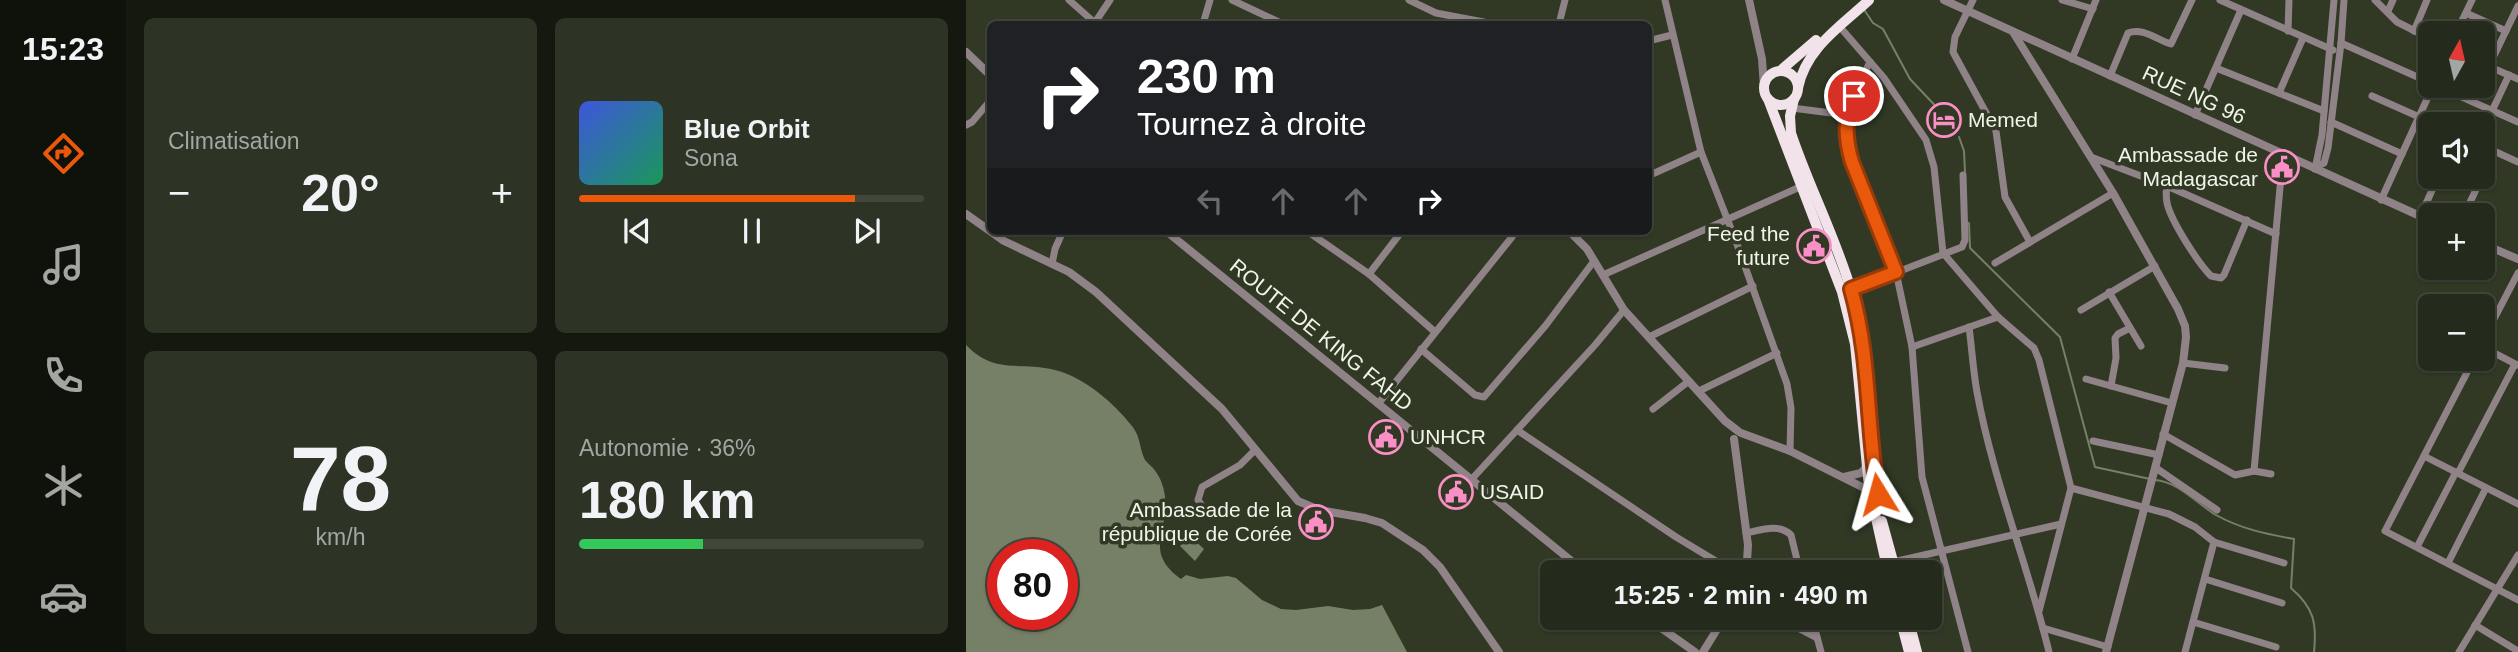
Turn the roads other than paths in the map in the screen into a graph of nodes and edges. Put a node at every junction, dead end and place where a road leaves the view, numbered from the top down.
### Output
1 (1069, 0) edge
2 (1110, 0) edge
3 (1210, 0) edge
4 (1232, 0) edge
5 (1409, 0) edge
6 (1565, 0) edge
7 (1665, 0) edge
8 (1749, 0) edge
9 (1859, 0) edge
10 (1869, 0) edge
11 (1944, 0) edge
12 (1973, 0) edge
13 (2062, 0) edge
14 (2096, 0) edge
15 (2192, 0) edge
16 (2220, 0) edge
17 (2289, 0) edge
18 (2334, 0) edge
19 (2344, 0) edge
20 (2375, 0) edge
21 (2393, 0) edge
22 (2427, 0) edge
23 (2472, 0) edge
24 (2518, 6) edge
25 (2093, 9) junction
26 (2241, 10) junction
27 (2388, 11) junction
28 (1969, 12) junction
29 (2466, 13) junction
30 (1092, 21) edge
31 (1097, 21) edge
32 (1204, 21) edge
33 (1277, 21) edge
34 (1478, 21) edge
35 (1560, 21) edge
36 (2462, 21) edge
37 (1840, 27) junction
38 (2508, 27) junction
39 (2518, 27) edge
40 (2287, 31) junction
41 (2414, 31) junction
42 (2013, 32) junction
43 (2418, 33) edge
44 (1672, 35) junction
45 (2304, 38) junction
46 (1652, 40) edge
47 (2341, 46) junction
48 (2496, 48) edge
49 (966, 51) edge
50 (2330, 51) junction
51 (1762, 59) junction
52 (2072, 59) junction
53 (1870, 62) junction
54 (2216, 68) junction
55 (2496, 69) edge
56 (1778, 71) junction
57 (987, 72) edge
58 (2509, 75) junction
59 (2110, 76) junction
60 (2418, 79) edge
61 (2518, 79) edge
62 (1764, 87) junction
63 (2279, 93) junction
64 (2372, 96) dead end
65 (1795, 98) junction
66 (2463, 98) edge
67 (1768, 99) junction
68 (987, 104) edge
69 (2325, 111) junction
70 (2493, 111) junction
71 (1847, 115) junction
72 (2195, 115) junction
73 (2418, 117) joint
74 (2331, 122) junction
75 (2518, 122) edge
76 (966, 125) edge
77 (1701, 152) junction
78 (2495, 152) edge
79 (2402, 154) junction
80 (2283, 155) junction
81 (2091, 157) junction
82 (2518, 162) edge
83 (2315, 168) junction
84 (1652, 174) edge
85 (1964, 175) dead end
86 (1802, 186) junction
87 (2167, 186) junction
88 (2113, 192) junction
89 (2381, 200) junction
90 (966, 214) edge
91 (2418, 216) edge
92 (1727, 219) junction
93 (2247, 220) junction
94 (987, 229) edge
95 (2276, 233) junction
96 (996, 235) edge
97 (1060, 235) edge
98 (1171, 235) edge
99 (1313, 235) edge
100 (1399, 235) edge
101 (1513, 235) edge
102 (1573, 235) edge
103 (2030, 242) junction
104 (2495, 249) edge
105 (1943, 253) junction
106 (2518, 259) edge
107 (1594, 261) junction
108 (1995, 263) dead end
109 (1052, 264) junction
110 (2155, 266) junction
111 (1896, 272) junction
112 (2518, 273) edge
113 (1369, 274) junction
114 (1603, 275) junction
115 (1753, 286) junction
116 (1851, 289) junction
117 (2109, 292) junction
118 (1624, 310) junction
119 (2081, 310) dead end
120 (1998, 317) junction
121 (2495, 317) edge
122 (1969, 327) junction
123 (2130, 327) junction
124 (1435, 332) junction
125 (1649, 337) junction
126 (1912, 346) junction
127 (2141, 346) dead end
128 (1421, 349) junction
129 (1777, 353) junction
130 (2495, 353) edge
131 (2183, 363) junction
132 (2517, 365) edge
133 (2225, 368) dead end
134 (2468, 371) edge
135 (2086, 379) dead end
136 (1689, 381) junction
137 (2110, 386) junction
138 (1699, 391) junction
139 (2172, 403) junction
140 (1378, 404) junction
141 (1653, 409) dead end
142 (1517, 430) junction
143 (1737, 434) junction
144 (2163, 434) junction
145 (2093, 441) dead end
146 (1255, 450) junction
147 (1790, 451) junction
148 (2159, 455) junction
149 (2424, 456) junction
150 (1866, 467) junction
151 (2156, 470) junction
152 (2254, 471) junction
153 (2457, 473) junction
154 (2271, 474) dead end
155 (1844, 477) junction
156 (1471, 480) junction
157 (2071, 488) junction
158 (2486, 488) junction
159 (1870, 491) junction
160 (2518, 504) edge
161 (1203, 507) dead end
162 (2145, 509) junction
163 (2217, 510) dead end
164 (2061, 524) junction
165 (1746, 533) junction
166 (2015, 534) junction
167 (2214, 542) junction
168 (2417, 547) junction
169 (1940, 551) junction
170 (2518, 555) edge
171 (1570, 560) edge
172 (1714, 560) edge
173 (1746, 560) edge
174 (1797, 560) edge
175 (1889, 560) edge
176 (1890, 560) edge
177 (1916, 560) edge
178 (2284, 563) dead end
179 (2448, 563) junction
180 (2205, 579) junction
181 (2497, 588) junction
182 (2518, 600) edge
183 (2282, 603) dead end
184 (2039, 611) junction
185 (2193, 622) junction
186 (2475, 625) junction
187 (2043, 628) junction
188 (1664, 630) edge
189 (1717, 630) edge
190 (1802, 630) edge
191 (1815, 630) edge
192 (1903, 630) edge
193 (1911, 630) edge
194 (1817, 638) junction
195 (2276, 647) dead end
196 (2107, 649) edge
197 (2518, 651) edge
198 (1499, 652) edge
199 (1695, 652) edge
200 (1703, 652) edge
201 (1821, 652) edge
202 (1909, 652) edge
203 (1917, 652) edge
204 (1968, 652) edge
205 (2049, 652) edge
206 (2185, 652) edge
207 (2459, 652) edge

1 - 30 street
2 - 31 street
3 - 32 street
4 - 33 street
5 - 34 street
6 - 35 street
7 - 44 street
8 - 51 street
9 - 56 highway
10 - 37 highway
11 - 28 street, RUE NG 96
12 - 28 street
13 - 25 street
14 - 25 street
15 - 59 street
16 - 26 street
17 - 40 street
18 - 50 street
19 - 47 street
20 - 27 street
21 - 27 street
22 - 41 street
23 - 29 street
24 - 38 street
25 - 52 street
26 - 40 street
26 - 54 street
27 - 41 street
28 - 42 street, RUE NG 96
28 - 103 street
29 - 36 street
29 - 38 street
37 - 53 street
37 - 65 highway
38 - 39 street
38 - 48 street
40 - 45 street
41 - 43 street
42 - 52 street, RUE NG 96
42 - 81 street
44 - 46 street
44 - 77 street
45 - 50 street
45 - 63 street
47 - 50 street
47 - 60 street
47 - 74 street
49 - 57 street
50 - 69 street
51 - 56 street
51 - 62 street
52 - 59 street, RUE NG 96
53 - 71 street
53 - 105 street
54 - 63 street
54 - 72 street
55 - 58 street
56 - 62 highway
56 - 65 highway
58 - 61 street
58 - 70 street
59 - 72 street, RUE NG 96
62 - 67 highway
63 - 69 street
64 - 73 street
65 - 67 highway
65 - 71 street
65 - 116 highway
66 - 70 street
67 - 86 highway
68 - 76 street
69 - 83 street
70 - 75 street
71 - 111 street
72 - 80 street, RUE NG 96
73 - 79 street
74 - 79 street
74 - 83 street
77 - 84 street
77 - 92 street
78 - 82 street
79 - 89 street
80 - 83 street, RUE NG 96
80 - 95 street
81 - 87 street
81 - 88 street
83 - 89 street, RUE NG 96
85 - 105 street
86 - 92 street
86 - 150 highway
87 - 93 street
87 - 93 street
88 - 103 street
88 - 110 street
89 - 91 street, RUE NG 96
90 - 94 street
92 - 114 street
92 - 115 street
93 - 95 street
95 - 152 street
96 - 109 street
97 - 109 street
98 - 140 street, ROUTE DE KING FAHD
99 - 113 street
100 - 113 street
101 - 124 street
102 - 107 street
103 - 108 street
104 - 106 street
105 - 111 street
105 - 120 street
107 - 114 street
107 - 128 street
109 - 146 street
110 - 117 street
110 - 131 street
111 - 116 street
111 - 126 street
112 - 121 street
113 - 124 street
114 - 118 street
115 - 125 street
115 - 129 street
116 - 176 highway
117 - 119 street
117 - 123 street
118 - 125 street
118 - 142 street
120 - 122 street
120 - 157 street
122 - 126 street
122 - 166 street
123 - 127 street
123 - 137 street
124 - 128 street
125 - 136 street
126 - 169 street
128 - 140 street
129 - 138 street
129 - 147 street
130 - 132 street
131 - 133 street
131 - 139 street
132 - 153 street
134 - 149 street
135 - 137 street
136 - 138 street
136 - 141 street
137 - 139 street
138 - 143 street
139 - 144 street
140 - 156 street, ROUTE DE KING FAHD
142 - 156 street
142 - 172 street
143 - 147 street
143 - 165 street
144 - 148 street
144 - 152 street
145 - 148 street
146 - 161 street
146 - 198 street
147 - 155 street
148 - 151 street
149 - 153 street
149 - 168 street
150 - 155 street
150 - 159 highway
151 - 162 street
151 - 163 street
152 - 154 street
153 - 158 street
153 - 168 street
155 - 159 street
156 - 171 street, ROUTE DE KING FAHD
157 - 162 street
157 - 164 street
158 - 160 street
158 - 179 street
159 - 175 highway
162 - 167 street
162 - 196 street
164 - 166 street
164 - 184 street
165 - 173 street
165 - 174 street
166 - 169 street
166 - 184 street
167 - 178 street
167 - 180 street
168 - 179 street
169 - 177 street
169 - 204 street
170 - 181 street
179 - 181 street
180 - 183 street
180 - 185 street
181 - 182 street
181 - 186 street
184 - 187 street
185 - 195 street
185 - 206 street
186 - 197 street
186 - 207 street
187 - 196 street
187 - 205 street
188 - 199 street
189 - 200 street
190 - 194 street
191 - 194 street
192 - 202 highway
193 - 203 highway
194 - 201 street

